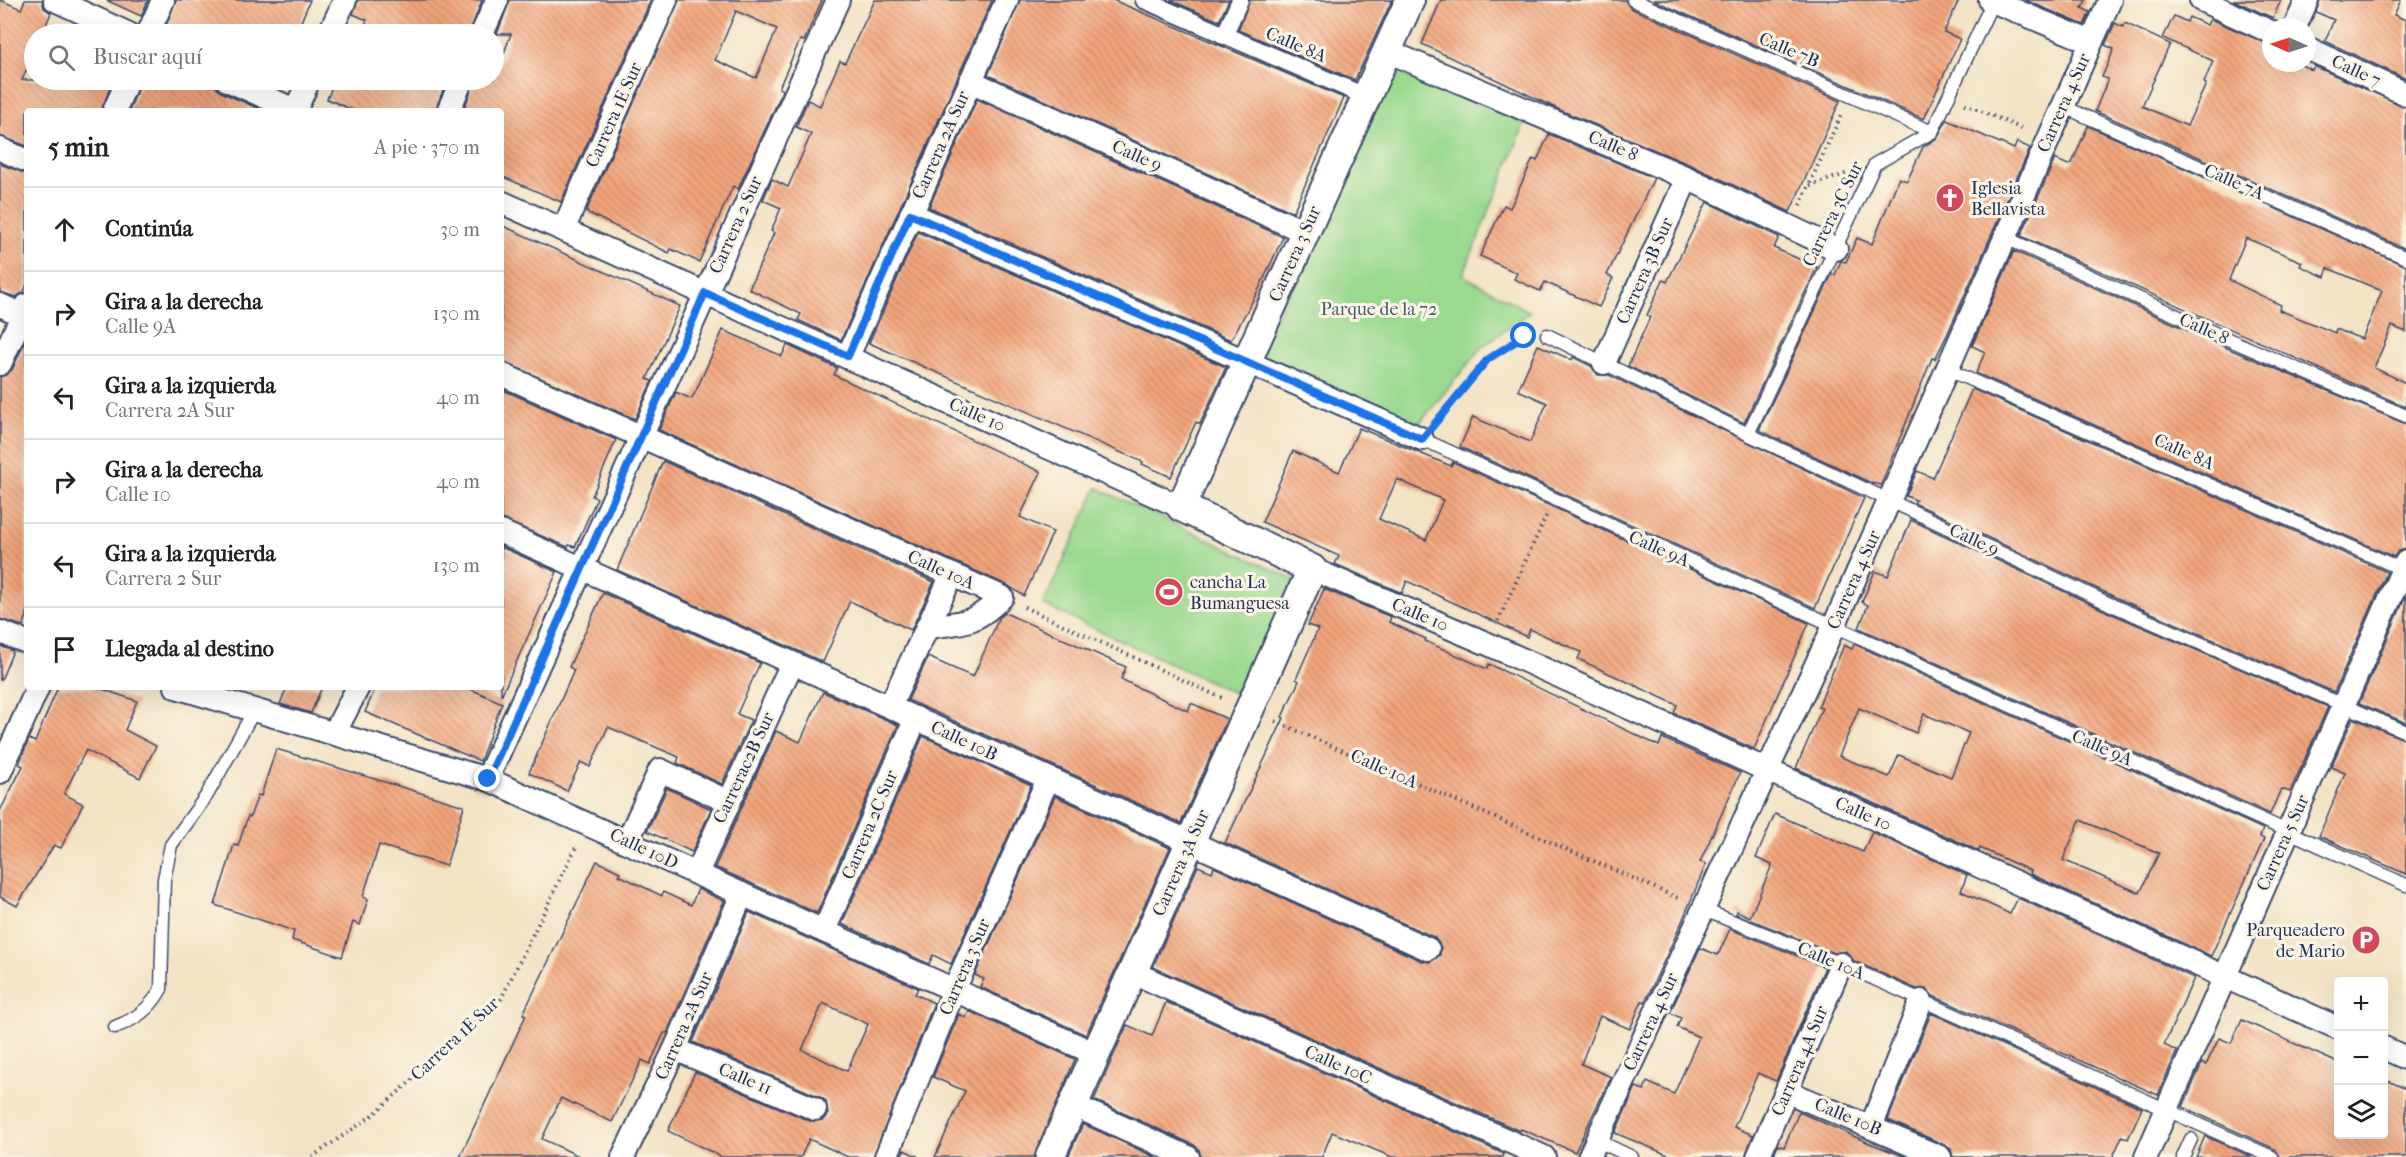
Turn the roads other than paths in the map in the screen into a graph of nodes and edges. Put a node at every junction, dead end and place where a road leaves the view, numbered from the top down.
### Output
1 (55, 0) edge
2 (163, 0) edge
3 (345, 0) edge
4 (497, 0) edge
5 (666, 0) edge
6 (838, 0) edge
7 (1007, 0) edge
8 (1144, 0) edge
9 (1240, 0) edge
10 (1410, 0) edge
11 (1634, 0) edge
12 (2110, 0) edge
13 (2200, 0) edge
14 (2307, 0) edge
15 (1991, 1) edge
16 (2299, 18) edge
17 (107, 24) edge
18 (152, 24) edge
19 (334, 24) edge
20 (486, 24) edge
21 (2262, 28) edge
22 (1224, 36) junction
23 (2091, 42) junction
24 (1387, 51) junction
25 (2316, 52) edge
26 (970, 81) junction
27 (123, 90) edge
28 (249, 90) edge
29 (305, 90) edge
30 (457, 90) edge
31 (2406, 94) edge
32 (1367, 97) junction
33 (2062, 106) junction
34 (115, 108) edge
35 (289, 108) edge
36 (297, 108) edge
37 (449, 108) edge
38 (1932, 132) junction
39 (0, 149) edge
40 (24, 160) edge
41 (1687, 178) junction
42 (504, 203) edge
43 (910, 214) junction
44 (563, 230) junction
45 (1305, 232) junction
46 (2004, 237) junction
47 (1836, 249) junction
48 (2406, 258) edge
49 (705, 293) junction
50 (0, 304) edge
51 (24, 311) edge
52 (24, 316) edge
53 (1547, 335) road end
54 (848, 356) junction
55 (1247, 363) junction
56 (1604, 363) junction
57 (0, 364) edge
58 (1946, 369) junction
59 (504, 375) edge
60 (2406, 416) edge
61 (1748, 434) junction
62 (639, 436) junction
63 (1422, 439) joint
64 (1890, 501) junction
65 (1181, 507) junction
66 (504, 533) edge
67 (2405, 567) edge
68 (581, 568) junction
69 (1312, 569) junction
70 (952, 574) junction
71 (927, 627) junction
72 (1833, 628) junction
73 (0, 632) edge
74 (24, 641) edge
75 (792, 663) junction
76 (37, 690) edge
77 (193, 690) edge
78 (356, 690) edge
79 (2343, 704) junction
80 (890, 706) junction
81 (255, 709) junction
82 (916, 718) junction
83 (335, 732) junction
84 (2406, 732) edge
85 (1765, 770) junction
86 (0, 772) edge
87 (488, 779) junction
88 (1048, 779) junction
89 (729, 802) junction
90 (2288, 832) junction
91 (628, 840) junction
92 (1191, 842) junction
93 (697, 873) junction
94 (2406, 885) edge
95 (742, 894) junction
96 (1704, 910) junction
97 (824, 931) junction
98 (1428, 949) dead end
99 (1841, 964) junction
100 (1132, 972) junction
101 (2224, 975) junction
102 (954, 990) junction
103 (1921, 1001) junction
104 (2334, 1026) edge
105 (115, 1027) dead end
106 (675, 1049) junction
107 (2388, 1050) edge
108 (1096, 1054) junction
109 (2406, 1058) edge
110 (1788, 1092) junction
111 (1073, 1105) junction
112 (815, 1109) dead end
113 (2168, 1110) junction
114 (1871, 1127) junction
115 (2191, 1139) dead end
116 (1593, 1149) edge
117 (623, 1157) edge
118 (886, 1157) edge
119 (1050, 1157) edge
120 (1188, 1157) edge
121 (1544, 1157) edge
122 (1632, 1157) edge
123 (1758, 1157) edge
124 (1940, 1157) edge
125 (2146, 1157) edge
126 (2183, 1157) edge
127 (2272, 1157) edge

1 - 17 street
2 - 18 street
3 - 19 street
4 - 20 street
5 - 44 street, Carrera 1E Sur
6 - 49 street, Carrera 2 Sur
7 - 26 street, Carrera 2A Sur
8 - 22 street, Calle 8A
9 - 22 street
10 - 24 street, Carrera 3 Sur
11 - 38 lane, Calle 7B
12 - 23 street, Carrera 4 Sur
13 - 21 street
14 - 16 street
15 - 23 street
15 - 38 lane
22 - 32 street, Calle 8A
23 - 33 street, Carrera 4 Sur
24 - 32 street, Carrera 3 Sur
24 - 41 street, Calle 8
25 - 31 street, Calle 7
26 - 43 street, Carrera 2A Sur
26 - 45 street, Calle 9
27 - 34 street
28 - 35 street
29 - 36 street
30 - 37 street
32 - 45 street, Carrera 3 Sur
33 - 46 street, Carrera 4 Sur
33 - 48 lane, Calle 7A
38 - 47 lane, Carrera 3C Sur
39 - 40 street
41 - 47 street, Calle 8
41 - 56 street, Carrera 3B Sur
42 - 44 street, Calle 10
43 - 54 street, Carrera 2A Sur
43 - 55 street, Calle 9A
44 - 49 street, Calle 10
45 - 55 street, Carrera 3 Sur
46 - 58 street, Carrera 4 Sur
46 - 60 lane, Calle 8
47 - 61 lane, Carrera 3C Sur
49 - 54 street, Calle 10
49 - 62 street, Carrera 2 Sur
50 - 51 street
52 - 57 street
53 - 56 lane, Calle 9
54 - 65 street, Calle 10
55 - 63 street, Calle 9A
55 - 65 street, Carrera 3 Sur
56 - 61 lane, Calle 9
58 - 64 street, Carrera 4 Sur
58 - 67 lane, Calle 8A
59 - 62 street, Calle 10A
61 - 64 lane, Calle 9
62 - 68 street, Carrera 2 Sur
62 - 70 street, Calle 10A
63 - 72 lane, Calle 9A
64 - 72 street, Carrera 4 Sur
64 - 79 lane, Calle 9
65 - 69 street, Calle 10
66 - 68 street, Calle 10B
67 - 79 street, Carrera 5 Sur
68 - 75 street, Calle 10B
68 - 87 street, Carrera 2 Sur
69 - 85 street, Calle 10
69 - 92 street, Carrera 3A Sur
70 - 71 street
70 - 71 street, Calle 10A
71 - 80 street
72 - 85 street, Carrera 4 Sur
72 - 90 lane, Calle 9A
73 - 74 street
75 - 80 street, Calle 10B
75 - 89 street, Carrerac2B Sur
76 - 86 street
77 - 81 street, Calle 10D
78 - 83 street
79 - 84 lane, Calle 9
79 - 90 street, Carrera 5 Sur
80 - 82 street, Calle 10B
81 - 83 street, Calle 10D
81 - 105 lane
82 - 88 street, Calle 10B
82 - 97 street, Carrera 2C Sur
83 - 87 street, Calle 10D
85 - 96 street, Carrera 4 Sur
85 - 101 street, Calle 10
87 - 91 street, Calle 10D
88 - 92 street, Calle 10B
88 - 102 street, Carrera 3 Sur
89 - 91 street
89 - 93 street, Carrerac2B Sur
90 - 94 lane, Calle 9A
90 - 101 street, Carrera 5 Sur
91 - 93 street, Calle 10D
92 - 98 street, Calle 10B
92 - 100 street, Carrera 3A Sur
93 - 95 street, Calle 10D
95 - 97 street, Calle 10D
95 - 106 street, Carrera 2A Sur
96 - 99 lane, Calle 10A
96 - 116 street, Carrera 4 Sur
97 - 102 street, Calle 10D
99 - 103 lane, Calle 10A
99 - 110 street, Carrera 4A Sur
100 - 108 street, Carrera 3A Sur
100 - 121 street, Calle 10C
101 - 104 street, Calle 10
101 - 113 street, Carrera 5 Sur
102 - 108 street, Calle 10D
102 - 118 street, Carrera 3 Sur
103 - 113 lane, Calle 10A
103 - 114 street
106 - 112 street, Calle 11
106 - 117 street, Carrera 2A Sur
107 - 109 street
108 - 111 street, Carrera 3A Sur
110 - 114 street, Calle 10B
110 - 123 street, Carrera 4A Sur
111 - 119 street, Carrera 3A Sur
111 - 120 street
113 - 125 street, Carrera 5 Sur
113 - 127 lane, Calle 10A
114 - 124 street, Calle 10B
115 - 126 lane
116 - 122 lane

